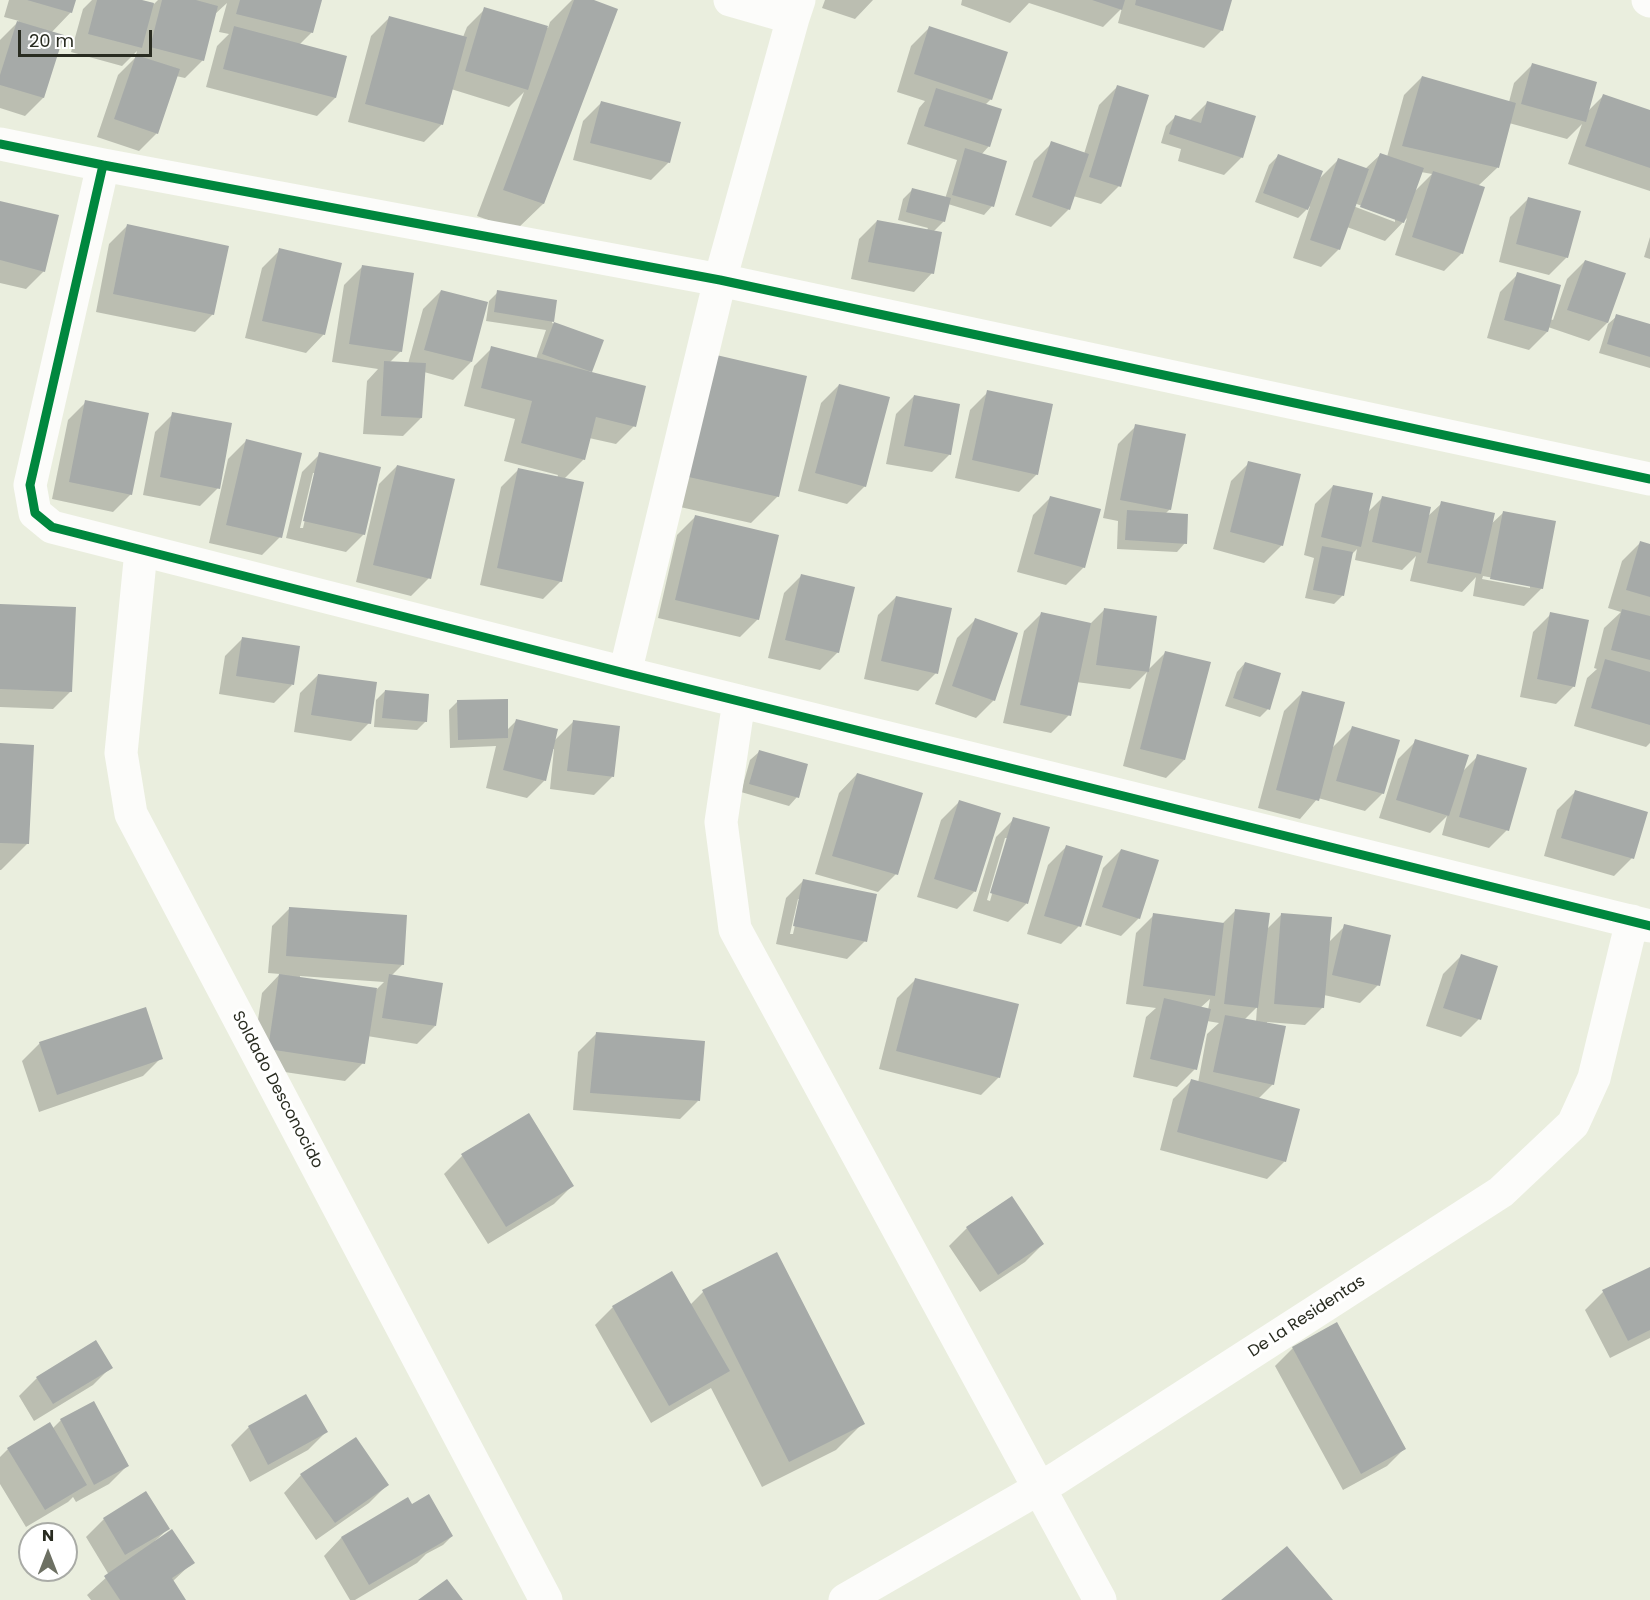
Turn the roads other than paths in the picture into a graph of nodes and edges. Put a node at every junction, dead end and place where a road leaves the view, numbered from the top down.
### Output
1 (730, 0) edge
2 (796, 9) edge
3 (0, 144) edge
4 (104, 165) junction
5 (720, 280) junction
6 (1650, 479) edge
7 (141, 551) junction
8 (625, 673) junction
9 (739, 701) junction
10 (1641, 924) edge
11 (1039, 1488) junction
12 (546, 1600) edge
13 (845, 1600) edge
14 (1100, 1600) edge

1 - 2 street
2 - 5 street
3 - 4 street
4 - 5 street
4 - 7 street
5 - 6 street
5 - 8 street
7 - 8 street
7 - 12 street, Soldado Desconocido
8 - 9 street
9 - 10 street
9 - 11 street
10 - 11 street, De La Residentas
11 - 13 street, De La Residentas
11 - 14 street

